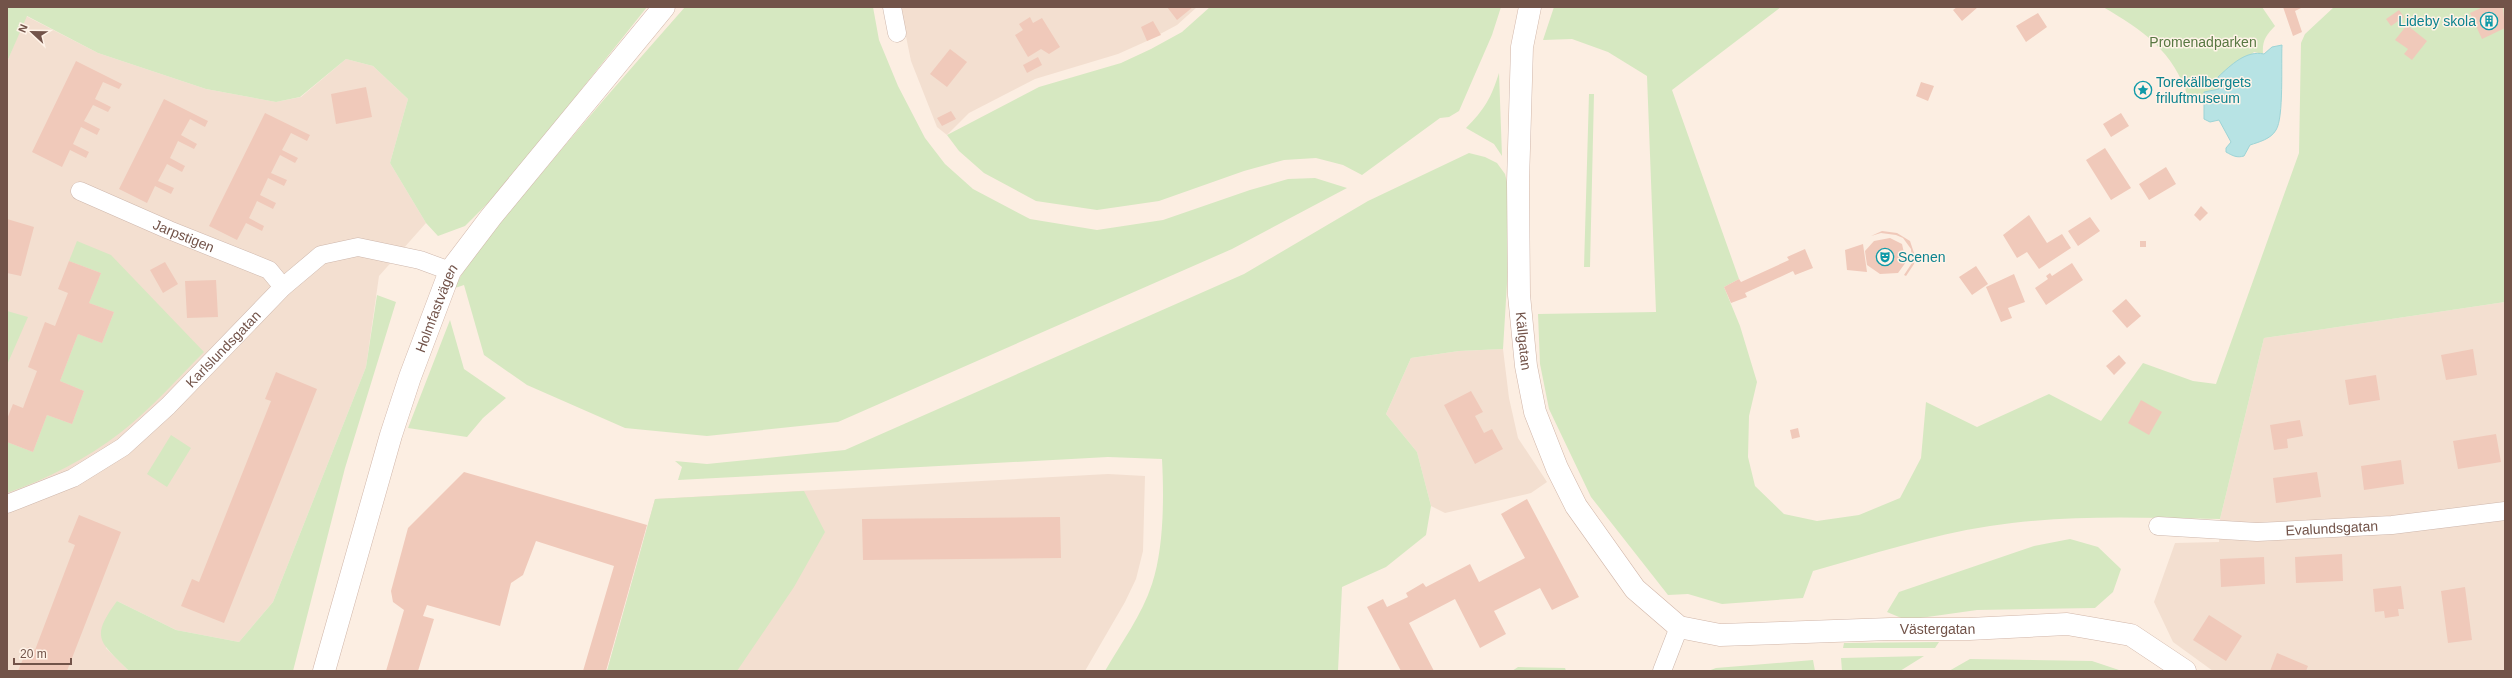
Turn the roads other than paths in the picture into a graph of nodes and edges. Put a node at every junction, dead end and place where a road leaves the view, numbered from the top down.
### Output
1 (664, 7) edge
2 (892, 7) edge
3 (1530, 7) edge
4 (897, 33) dead end
5 (80, 190) dead end
6 (450, 271) junction
7 (283, 287) junction
8 (7, 504) edge
9 (2505, 511) edge
10 (2158, 526) dead end
11 (1679, 627) junction
12 (324, 671) edge
13 (1662, 671) edge
14 (2185, 671) edge

1 - 6 street, Holmfastvägen
2 - 4 street
3 - 11 street, Källgatan
5 - 7 street, Jarpstigen
6 - 7 street, Karlslundsgatan
6 - 12 street, Holmfastvägen
7 - 8 street, Karlslundsgatan
9 - 10 street, Evalundsgatan
11 - 13 street
11 - 14 street, Västergatan

